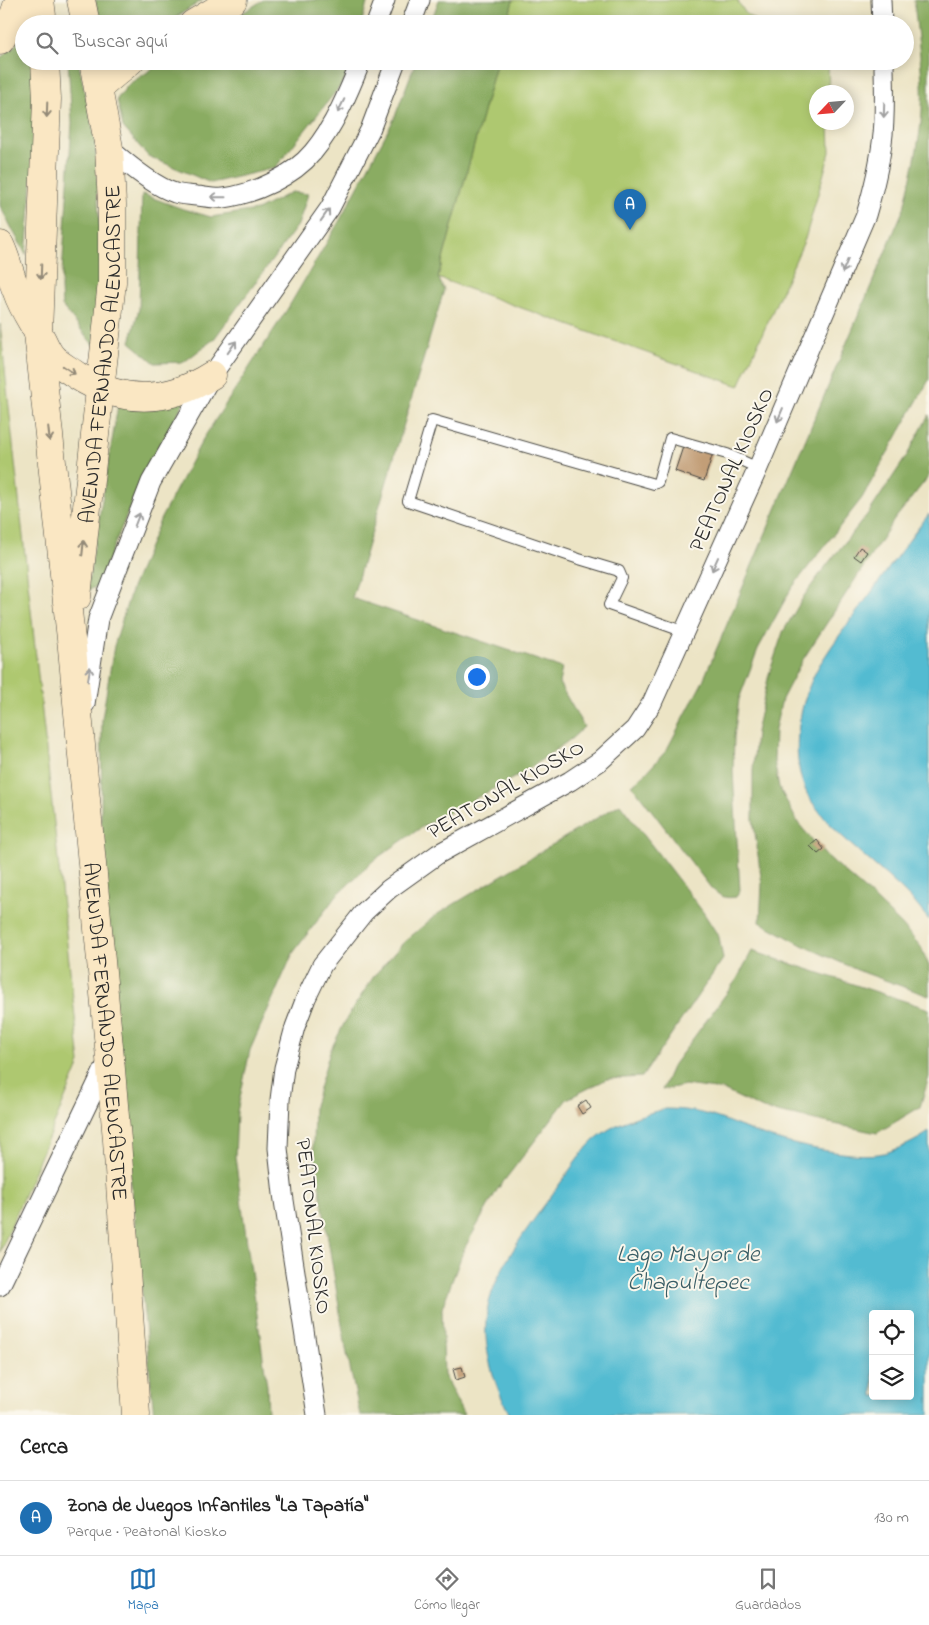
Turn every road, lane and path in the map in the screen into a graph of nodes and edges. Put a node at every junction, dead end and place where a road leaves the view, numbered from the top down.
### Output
1 (19, 0) edge
2 (40, 0) edge
3 (81, 0) edge
4 (233, 0) edge
5 (385, 0) edge
6 (420, 0) edge
7 (881, 0) edge
8 (42, 15) edge
9 (84, 15) edge
10 (208, 15) edge
11 (379, 15) edge
12 (414, 15) edge
13 (882, 15) edge
14 (0, 40) edge
15 (46, 70) edge
16 (357, 70) edge
17 (393, 70) edge
18 (884, 70) edge
19 (96, 74) edge
20 (109, 148) junction
21 (0, 245) edge
22 (38, 333) junction
23 (212, 375) junction
24 (101, 388) junction
25 (758, 468) junction
26 (685, 632) junction
27 (72, 648) junction
28 (79, 740) junction
29 (110, 1058) junction
30 (0, 1286) edge
31 (136, 1415) edge
32 (317, 1415) edge

1 - 14 street
2 - 8 street
3 - 9 street
4 - 10 street
5 - 11 street
6 - 12 street
7 - 13 street
15 -> 22 street, AVENIDA FERNANDO ALENCASTRE
16 -> 20 street
23 -> 17 street
18 -> 25 street, PEATONAL KIOSKO
19 - 20 street, AVENIDA FERNANDO ALENCASTRE
20 - 24 street, AVENIDA FERNANDO ALENCASTRE
21 - 22 street
22 -> 24 street
22 -> 27 street, AVENIDA FERNANDO ALENCASTRE
23 - 24 street
28 -> 23 street
27 -> 24 street, AVENIDA FERNANDO ALENCASTRE
25 -> 26 street, PEATONAL KIOSKO
25 - 26 lane
26 - 32 street, PEATONAL KIOSKO
27 - 28 street, AVENIDA FERNANDO ALENCASTRE
28 - 29 street, AVENIDA FERNANDO ALENCASTRE
29 - 30 street
29 - 31 street, AVENIDA FERNANDO ALENCASTRE

